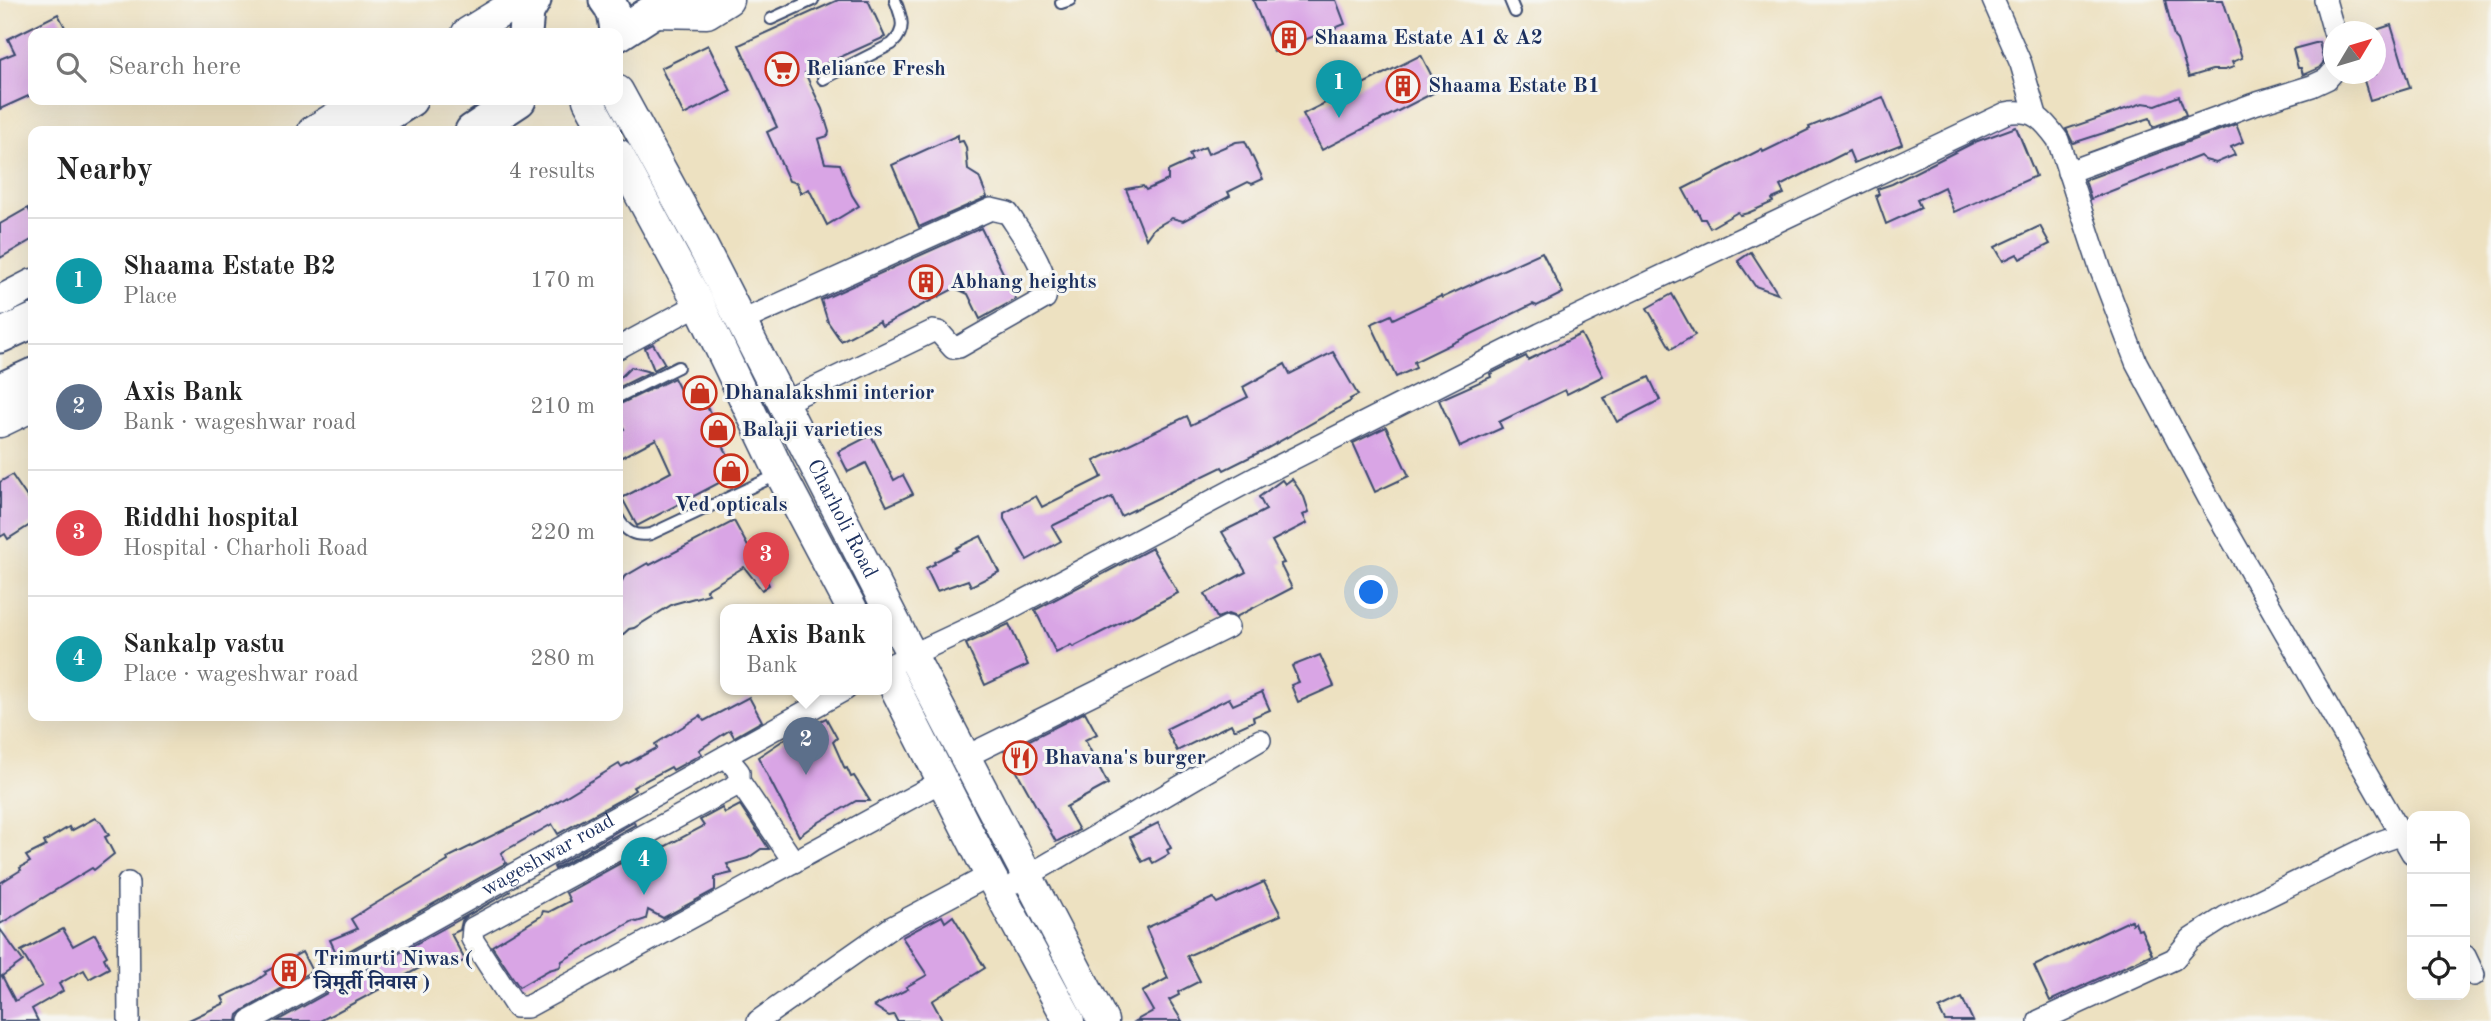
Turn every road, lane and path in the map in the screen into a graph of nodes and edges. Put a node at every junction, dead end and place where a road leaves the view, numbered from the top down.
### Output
1 (606, 0) edge
2 (728, 0) edge
3 (813, 0) edge
4 (895, 0) edge
5 (1510, 0) edge
6 (1993, 0) edge
7 (2325, 0) edge
8 (662, 6) edge
9 (1515, 12) dead end
10 (523, 18) edge
11 (771, 19) dead end
12 (2330, 21) edge
13 (486, 28) edge
14 (617, 28) edge
15 (623, 30) edge
16 (823, 79) dead end
17 (2323, 81) edge
18 (623, 99) edge
19 (355, 105) edge
20 (402, 105) edge
21 (591, 105) edge
22 (506, 113) edge
23 (2036, 115) junction
24 (321, 126) edge
25 (370, 126) edge
26 (481, 126) edge
27 (602, 126) edge
28 (623, 163) edge
29 (2068, 172) junction
30 (675, 197) junction
31 (648, 210) junction
32 (28, 287) edge
33 (0, 301) edge
34 (699, 303) junction
35 (742, 321) junction
36 (28, 323) edge
37 (0, 336) edge
38 (623, 345) edge
39 (678, 367) dead end
40 (28, 377) edge
41 (0, 390) edge
42 (623, 394) edge
43 (783, 403) junction
44 (28, 409) edge
45 (0, 422) edge
46 (780, 473) junction
47 (623, 526) edge
48 (849, 604) edge
49 (869, 604) edge
50 (1228, 627) dead end
51 (895, 664) edge
52 (835, 695) edge
53 (1260, 740) dead end
54 (726, 756) junction
55 (965, 757) junction
56 (739, 781) junction
57 (942, 781) junction
58 (2407, 844) edge
59 (794, 862) junction
60 (1028, 876) junction
61 (128, 883) dead end
62 (995, 884) junction
63 (1064, 1017) edge
64 (129, 1021) edge
65 (250, 1021) edge
66 (758, 1021) edge
67 (1103, 1021) edge
68 (2039, 1021) edge

1 - 14 main road
2 - 8 street
3 - 11 lane
4 - 16 lane
5 - 9 lane
6 - 23 street
7 - 12 street
8 - 15 main road
10 - 13 street
17 - 29 street
18 - 30 street, Charholi Road
19 - 24 street
20 - 25 main road
21 - 27 street
22 - 26 main road
23 - 29 street
23 - 51 street
28 - 31 street, Charholi Road
29 - 58 street
30 - 31 street
30 - 35 street, Charholi Road
31 - 34 street, Charholi Road
32 - 33 street
34 - 38 street
34 - 46 street, Charholi Road
35 - 43 street, Charholi Road
35 - 43 street
36 - 37 main road
39 - 42 lane
40 - 41 main road
43 - 49 street, Charholi Road
44 - 45 street
46 - 47 lane
46 - 48 street, Charholi Road
50 - 55 street
51 - 55 street, Charholi Road
51 - 57 street, Charholi Road
52 - 54 street, wageshwar road
53 - 60 street
54 - 56 street
54 - 65 street, wageshwar road
55 - 60 street, Charholi Road
56 - 59 street
56 - 59 street
57 - 59 street
57 - 62 street, Charholi Road
58 - 68 street
60 - 62 street
60 - 67 street, Charholi Road
61 - 64 street
62 - 63 street, Charholi Road
62 - 66 street

